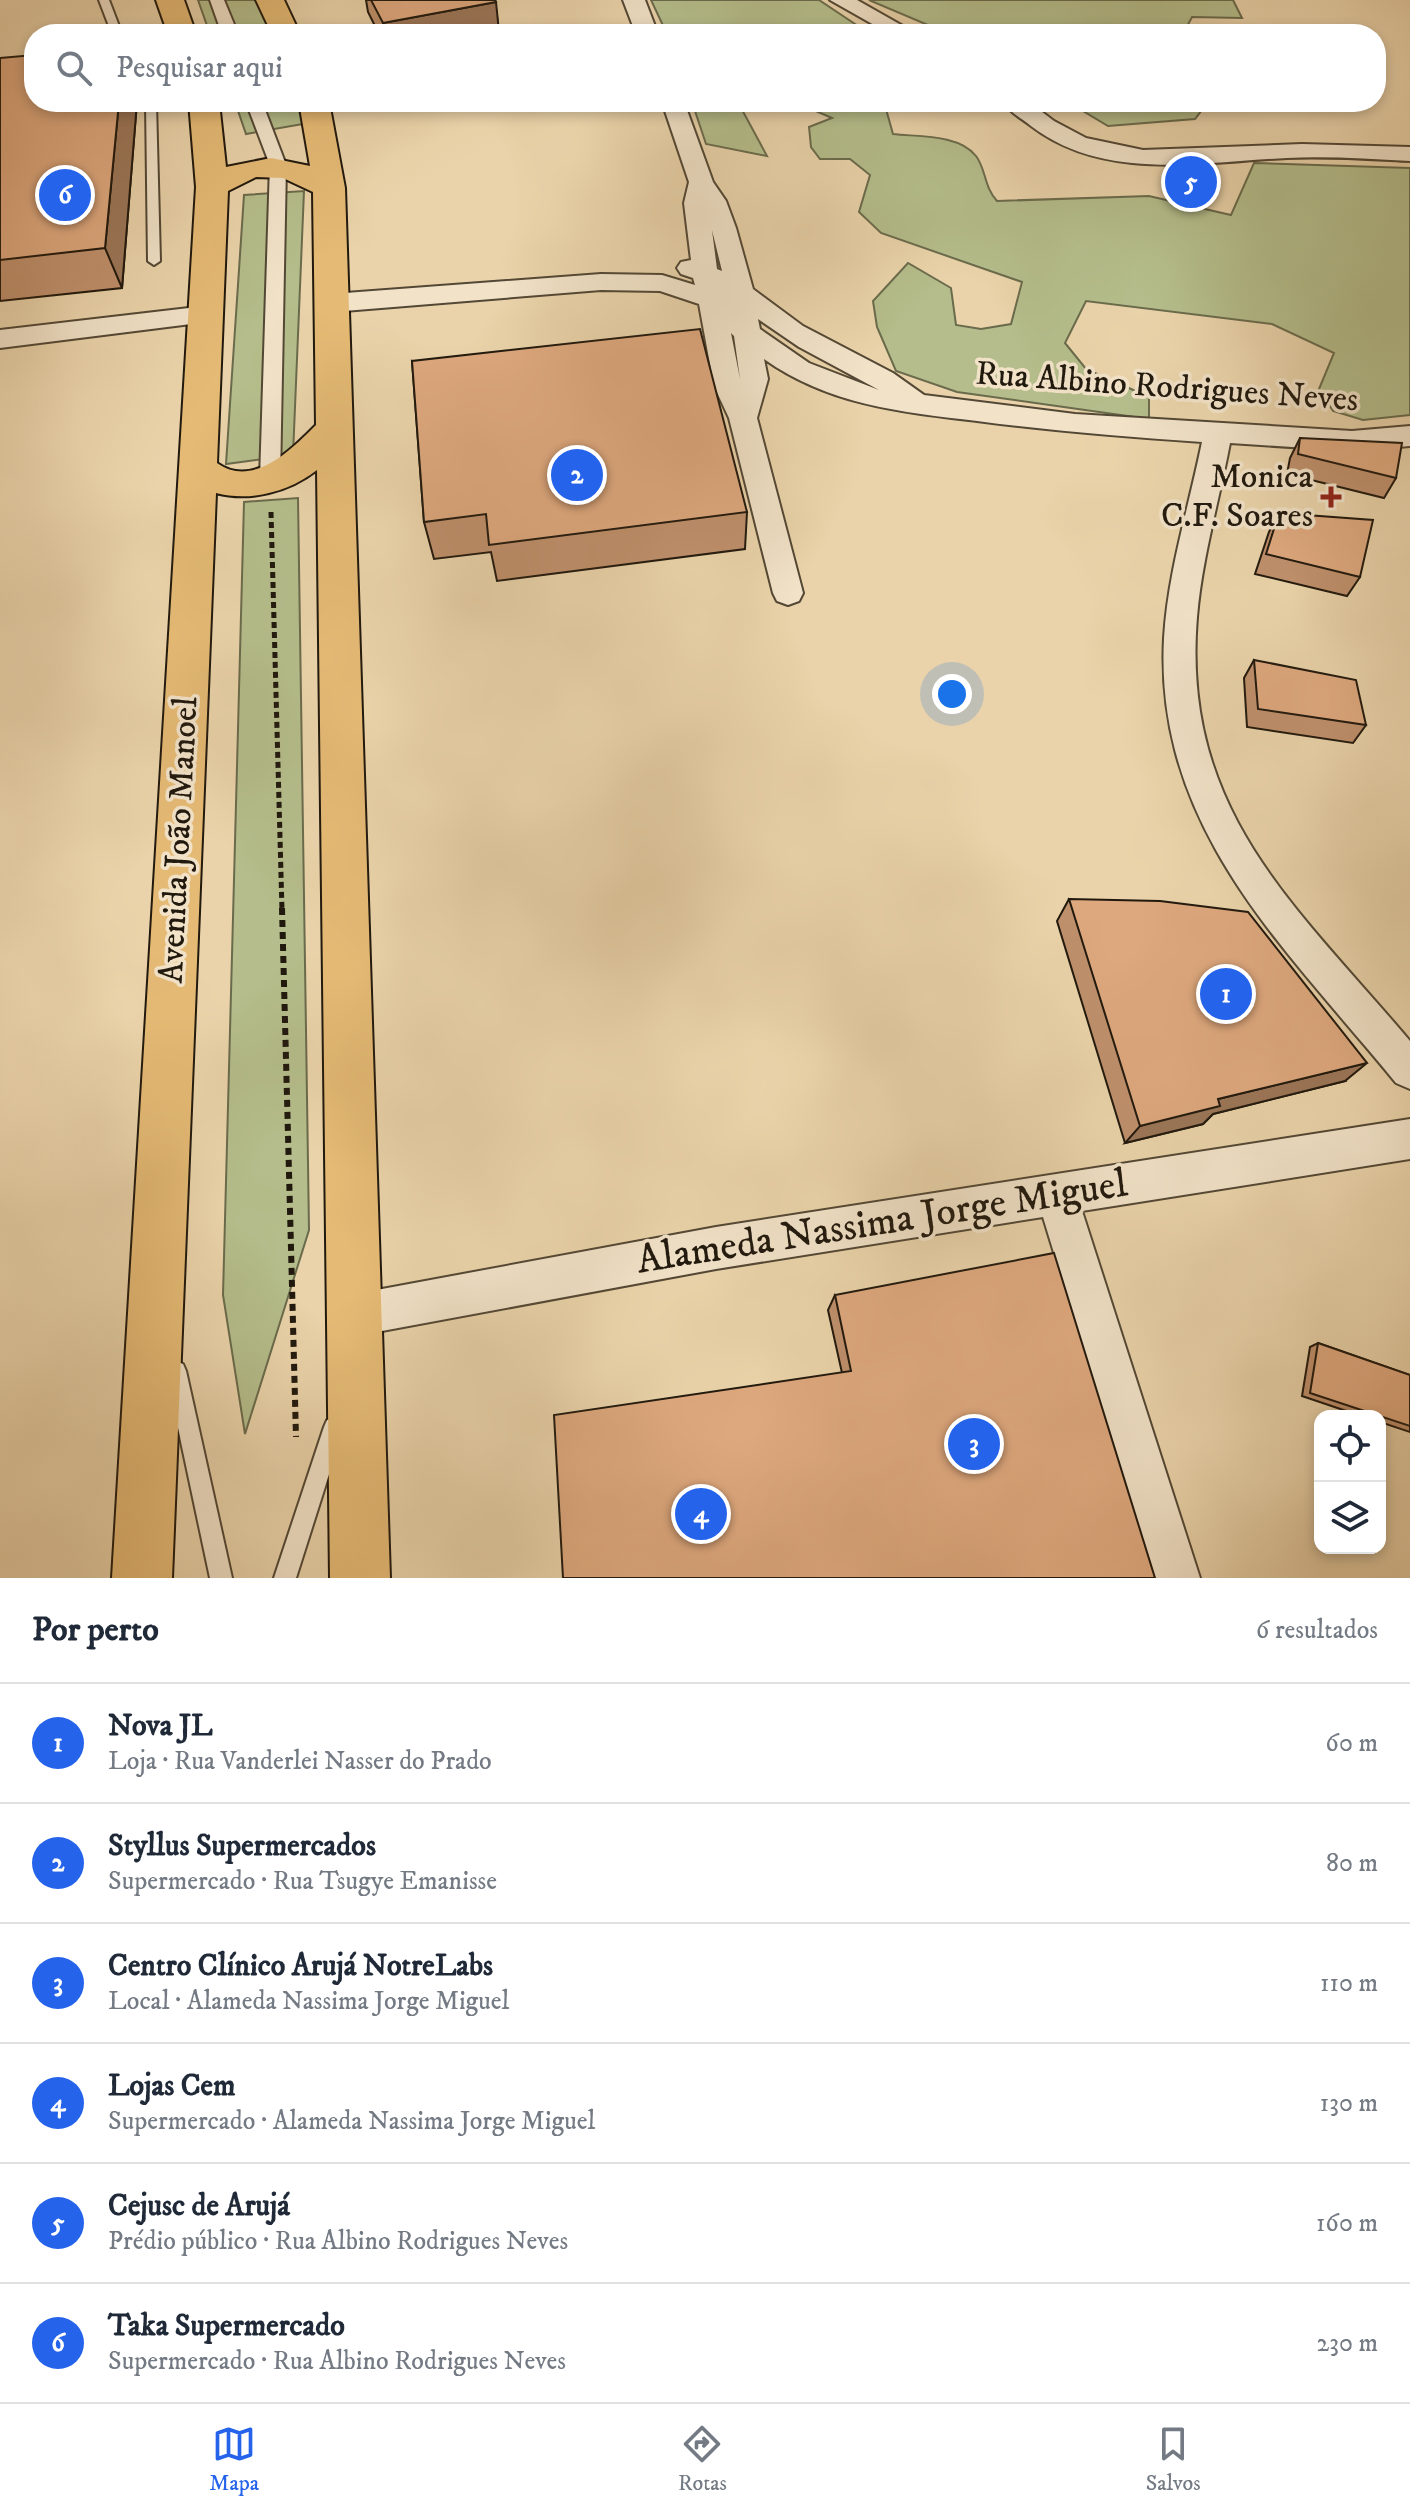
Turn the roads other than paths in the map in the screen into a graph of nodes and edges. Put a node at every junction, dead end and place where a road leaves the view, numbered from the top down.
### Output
1 (104, 0) edge
2 (170, 0) edge
3 (217, 0) edge
4 (270, 0) edge
5 (634, 0) edge
6 (841, 0) edge
7 (113, 24) edge
8 (178, 24) edge
9 (226, 24) edge
10 (281, 24) edge
11 (643, 24) edge
12 (887, 24) edge
13 (151, 112) edge
14 (206, 112) edge
15 (258, 112) edge
16 (316, 112) edge
17 (676, 112) edge
18 (1027, 112) edge
19 (1410, 154) edge
20 (278, 165) junction
21 (701, 182) junction
22 (212, 187) junction
23 (329, 188) junction
24 (154, 261) dead end
25 (705, 271) junction
26 (332, 294) junction
27 (741, 294) junction
28 (710, 299) junction
29 (206, 315) junction
30 (747, 333) junction
31 (0, 339) edge
32 (818, 379) junction
33 (919, 403) junction
34 (747, 404) junction
35 (335, 428) junction
36 (1218, 432) junction
37 (1410, 436) edge
38 (198, 468) junction
39 (270, 479) junction
40 (788, 593) dead end
41 (1410, 1070) edge
42 (1410, 1139) edge
43 (1056, 1192) junction
44 (157, 1280) junction
45 (355, 1337) junction
46 (142, 1578) edge
47 (221, 1578) edge
48 (285, 1578) edge
49 (360, 1578) edge
50 (1177, 1578) edge

1 - 7 lane
2 - 8 main road
3 - 9 street
4 - 10 main road
5 - 11 street
6 - 12 street
13 - 24 lane
14 - 22 main road, Avenida João Manoel
15 - 20 street
16 - 23 main road
17 - 21 street
18 - 19 street
20 - 22 main road
20 - 23 main road
20 - 39 street
21 - 25 street
21 - 27 street
22 - 29 main road, Avenida João Manoel
23 - 26 main road
25 - 26 street, Rua Albino Rodrigues Neves
25 - 27 street, Rua Albino Rodrigues Neves
25 - 28 street
26 - 28 street, Rua Albino Rodrigues Neves
26 - 35 main road
27 - 30 street
27 - 33 street, Rua Albino Rodrigues Neves
28 - 30 street, Rua Albino Rodrigues Neves
28 - 34 street
29 - 31 street
29 - 38 main road, Avenida João Manoel
30 - 32 street, Rua Albino Rodrigues Neves
30 - 34 street
32 - 33 street, Rua Albino Rodrigues Neves
32 - 34 street
33 - 36 street, Rua Albino Rodrigues Neves
34 - 40 street
35 - 39 main road
35 - 45 main road
36 - 37 street, Rua Albino Rodrigues Neves
36 - 41 street
38 - 39 main road
38 - 44 main road, Avenida João Manoel
42 - 43 street, Alameda Nassima Jorge Miguel
43 - 45 street, Alameda Nassima Jorge Miguel
43 - 50 street
44 - 46 main road, Avenida João Manoel
44 - 47 lane
45 - 48 lane
45 - 49 main road

